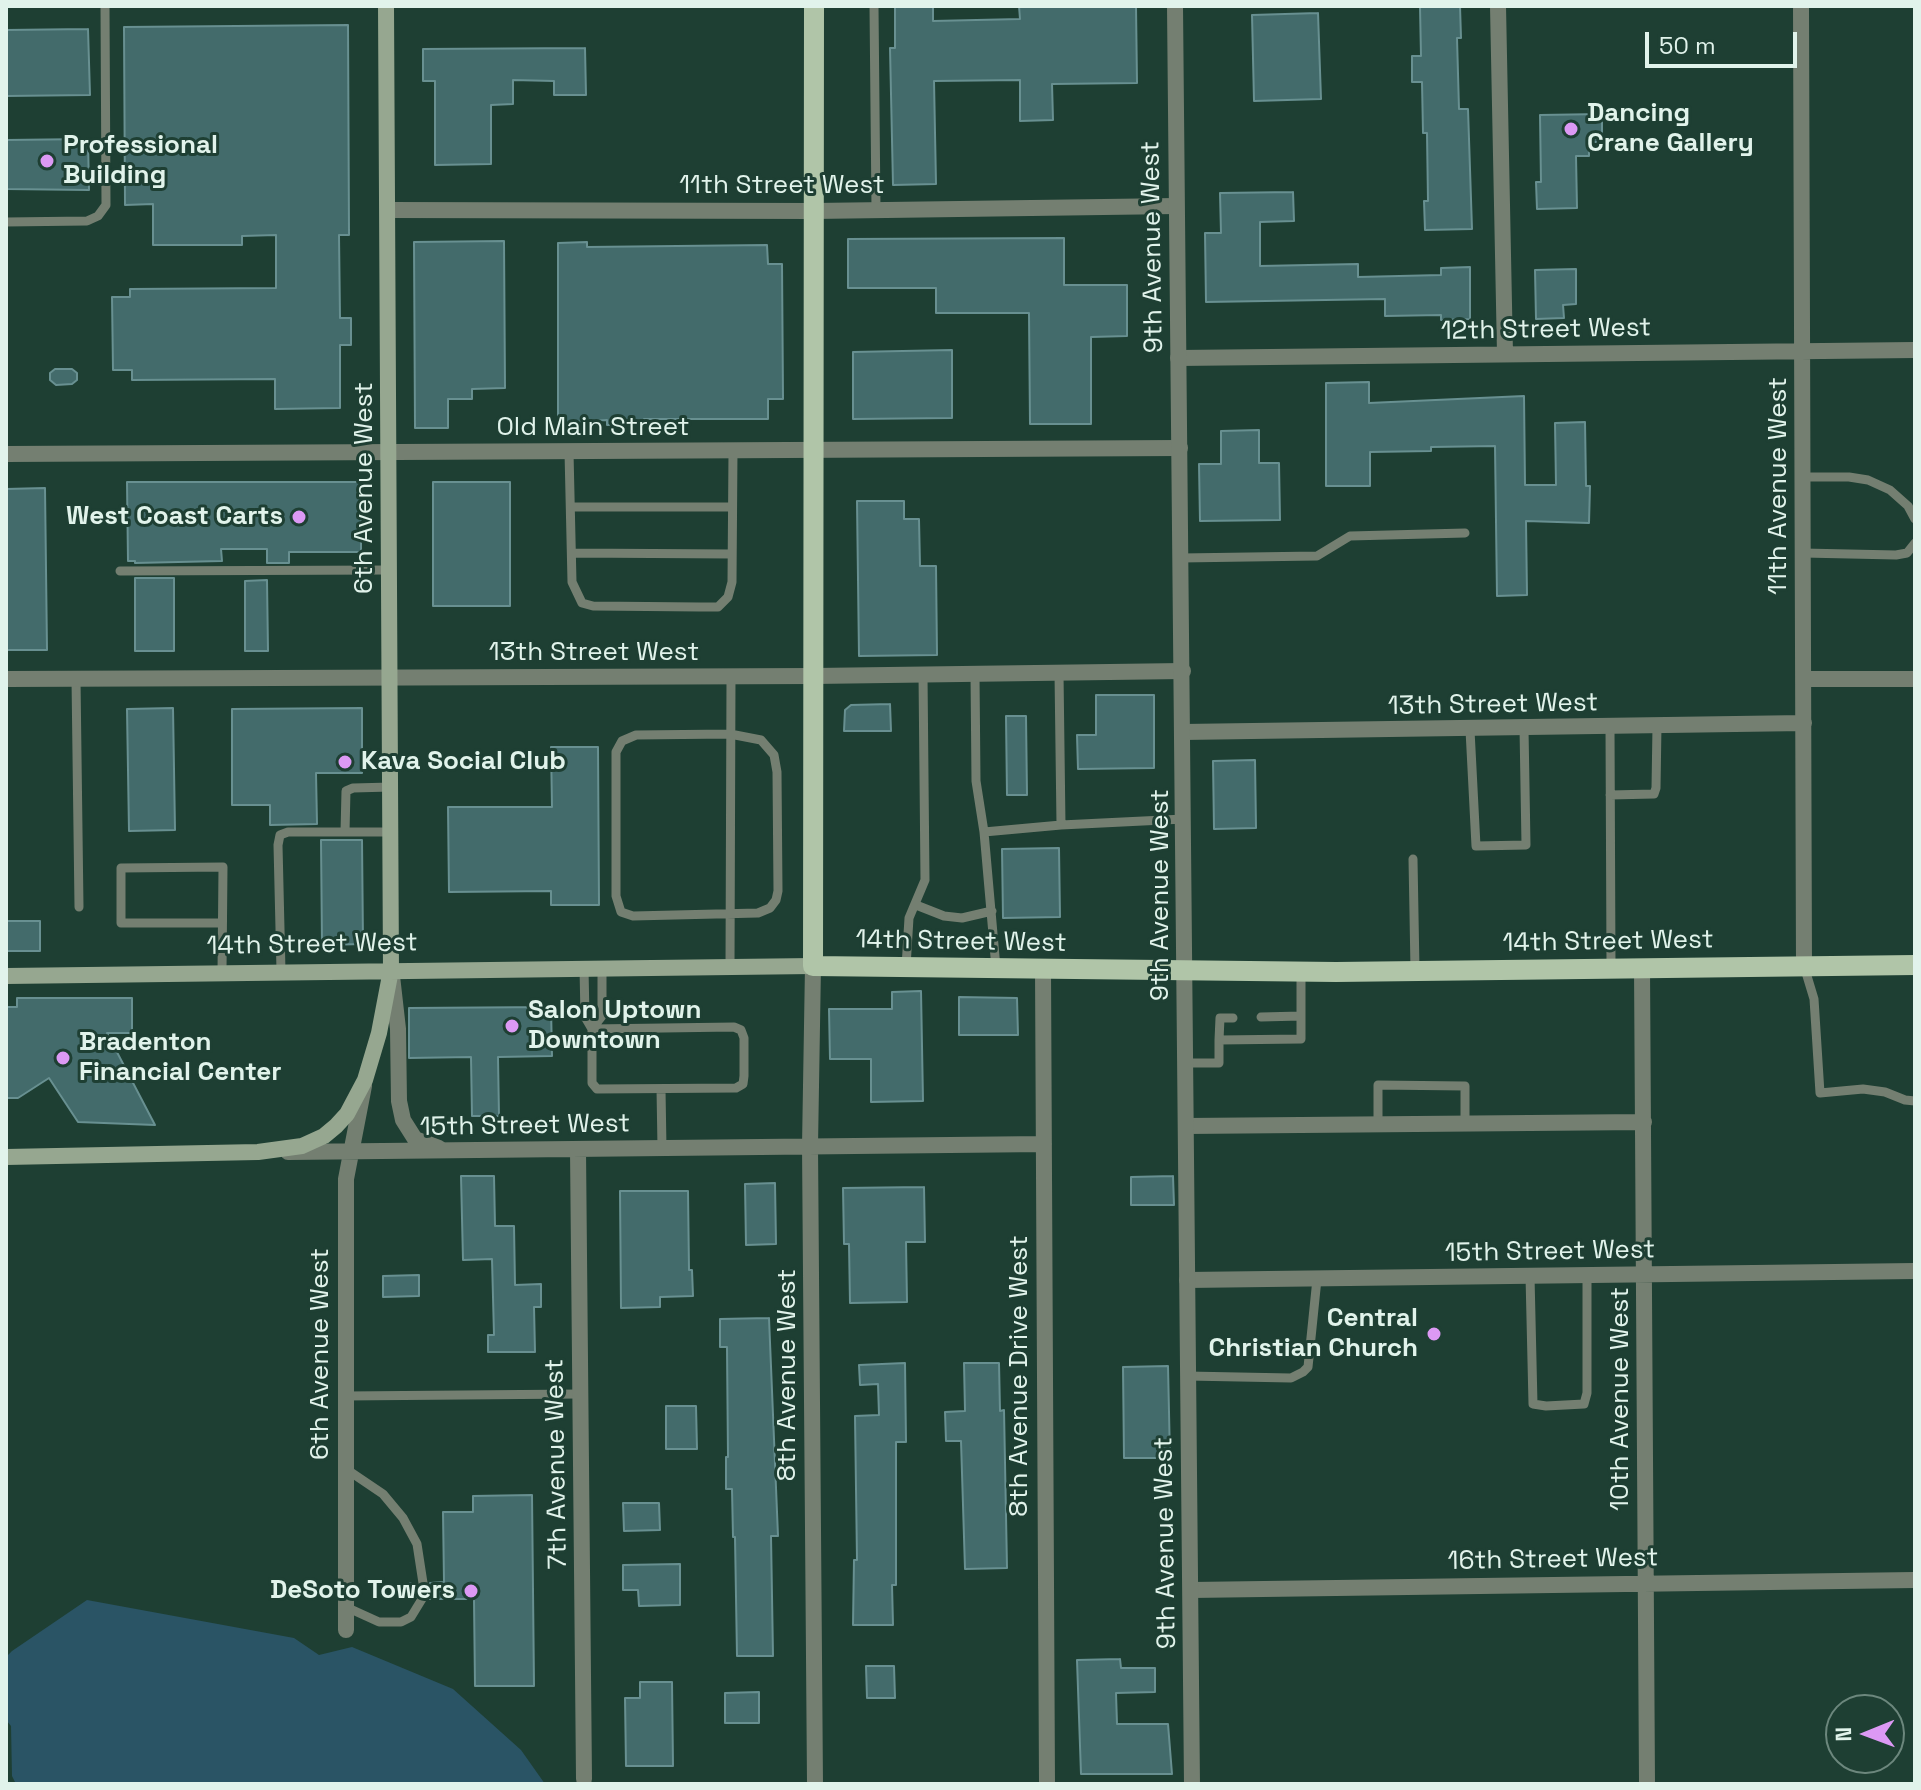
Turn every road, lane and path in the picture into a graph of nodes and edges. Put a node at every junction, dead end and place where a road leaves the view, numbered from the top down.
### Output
1 (105, 6) edge
2 (386, 6) edge
3 (814, 6) edge
4 (874, 6) edge
5 (1175, 6) edge
6 (1498, 6) edge
7 (1801, 6) edge
8 (1176, 206) junction
9 (388, 210) junction
10 (876, 210) junction
11 (814, 211) junction
12 (6, 222) edge
13 (1915, 350) edge
14 (1803, 351) junction
15 (1505, 354) junction
16 (1178, 358) junction
17 (1180, 448) junction
18 (733, 451) junction
19 (814, 451) junction
20 (389, 452) junction
21 (569, 452) junction
22 (6, 454) edge
23 (1803, 477) junction
24 (571, 507) junction
25 (732, 507) junction
26 (1915, 519) edge
27 (1465, 533) dead end
28 (1915, 543) edge
29 (572, 553) junction
30 (1803, 553) junction
31 (732, 554) junction
32 (1181, 558) junction
33 (390, 570) junction
34 (120, 571) dead end
35 (1183, 671) junction
36 (1059, 673) junction
37 (923, 674) junction
38 (975, 674) junction
39 (731, 676) junction
40 (814, 676) junction
41 (391, 678) junction
42 (6, 679) edge
43 (76, 679) junction
44 (1804, 679) junction
45 (1915, 679) edge
46 (1804, 723) junction
47 (1657, 726) junction
48 (1610, 727) junction
49 (1524, 728) junction
50 (1470, 730) junction
51 (1183, 732) junction
52 (730, 734) junction
53 (391, 787) junction
54 (1610, 795) junction
55 (1184, 819) junction
56 (1061, 825) junction
57 (345, 832) junction
58 (391, 832) junction
59 (984, 832) junction
60 (1413, 859) dead end
61 (916, 905) junction
62 (79, 907) dead end
63 (992, 911) junction
64 (730, 915) junction
65 (222, 923) junction
66 (1915, 965) edge
67 (813, 966) junction
68 (1804, 966) junction
69 (730, 967) junction
70 (906, 967) junction
71 (1611, 967) junction
72 (1642, 967) junction
73 (584, 968) junction
74 (602, 968) junction
75 (996, 968) junction
76 (1043, 969) junction
77 (391, 970) junction
78 (1185, 970) junction
79 (1415, 970) junction
80 (281, 971) junction
81 (222, 972) junction
82 (1301, 972) junction
83 (6, 976) edge
84 (1301, 1016) junction
85 (1261, 1017) dead end
86 (1233, 1018) dead end
87 (592, 1029) junction
88 (1219, 1040) junction
89 (1186, 1063) junction
90 (365, 1080) junction
91 (661, 1089) junction
92 (1915, 1101) edge
93 (1644, 1122) junction
94 (1378, 1124) junction
95 (1465, 1124) junction
96 (1186, 1126) junction
97 (1044, 1144) junction
98 (810, 1146) junction
99 (662, 1148) junction
100 (578, 1150) junction
101 (352, 1151) junction
102 (452, 1151) junction
103 (258, 1152) junction
104 (6, 1157) edge
105 (1915, 1271) edge
106 (1645, 1274) junction
107 (1587, 1275) junction
108 (1530, 1276) junction
109 (1317, 1279) junction
110 (1187, 1280) junction
111 (1187, 1376) junction
112 (580, 1394) junction
113 (345, 1396) junction
114 (345, 1469) junction
115 (1915, 1580) edge
116 (423, 1583) dead end
117 (1645, 1583) junction
118 (1191, 1590) junction
119 (422, 1599) dead end
120 (346, 1607) junction
121 (346, 1630) dead end
122 (584, 1779) dead end
123 (815, 1784) edge
124 (1047, 1784) edge
125 (1192, 1784) edge
126 (1647, 1784) edge

1 - 12 lane
2 - 9 main road, 6th Avenue West
3 - 11 main road
4 - 10 lane
5 - 8 street, 9th Avenue West
6 - 15 street
7 - 14 street, 11th Avenue West
8 - 10 street, 11th Street West
8 - 16 street, 9th Avenue West
9 - 11 street, 11th Street West
9 - 20 main road, 6th Avenue West
10 - 11 street, 11th Street West
11 - 19 main road
13 - 14 street, 12th Street West
14 - 15 street, 12th Street West
14 - 23 street, 11th Avenue West
15 - 16 street, 12th Street West
16 - 17 street, 9th Avenue West
17 - 19 street, Old Main Street
17 - 32 street, 9th Avenue West
18 - 19 street, Old Main Street
18 - 21 street, Old Main Street
18 - 25 lane
19 - 40 main road
20 - 21 street, Old Main Street
20 - 22 street, Old Main Street
20 - 33 main road, 6th Avenue West
21 - 24 lane
23 - 26 lane
23 - 30 street, 11th Avenue West
24 - 25 lane
24 - 29 lane
25 - 31 lane
27 - 32 lane
28 - 30 lane
29 - 31 lane
29 - 31 lane
30 - 44 street, 11th Avenue West
32 - 35 street, 9th Avenue West
33 - 34 lane
33 - 41 main road, 6th Avenue West
35 - 36 street, 13th Street West
35 - 51 street, 9th Avenue West
36 - 38 street, 13th Street West
36 - 56 lane
37 - 38 street, 13th Street West
37 - 40 street, 13th Street West
37 - 61 lane
38 - 59 lane
39 - 40 street, 13th Street West
39 - 41 street, 13th Street West
39 - 52 lane
40 - 67 main road
41 - 43 street, 13th Street West
41 - 53 main road, 6th Avenue West
42 - 43 street, 13th Street West
43 - 62 lane
44 - 45 street
44 - 46 street, 11th Avenue West
46 - 47 street, 13th Street West
46 - 68 street, 11th Avenue West
47 - 48 street, 13th Street West
47 - 54 lane
48 - 49 street, 13th Street West
48 - 54 lane
49 - 50 street, 13th Street West
49 - 50 lane
50 - 51 street, 13th Street West
51 - 55 street, 9th Avenue West
52 - 64 lane
52 - 64 lane
52 - 64 lane
53 - 57 lane
53 - 58 main road, 6th Avenue West
54 - 71 lane
55 - 56 lane
55 - 78 street, 9th Avenue West
56 - 59 lane
57 - 58 lane
57 - 80 lane
58 - 77 main road, 6th Avenue West
59 - 63 lane
60 - 79 lane
61 - 63 lane
61 - 70 lane
63 - 75 lane
64 - 69 lane
65 - 65 lane
65 - 81 lane
66 - 68 main road, 14th Street West
67 - 69 main road, 14th Street West
67 - 70 main road, 14th Street West
67 - 98 street, 8th Avenue West
68 - 72 main road, 14th Street West
68 - 92 lane
69 - 74 main road, 14th Street West
70 - 75 main road, 14th Street West
71 - 72 main road, 14th Street West
71 - 79 main road, 14th Street West
72 - 93 street, 10th Avenue West
73 - 74 main road, 14th Street West
73 - 77 main road, 14th Street West
73 - 87 lane
74 - 87 lane
75 - 76 main road, 14th Street West
76 - 78 main road, 14th Street West
76 - 97 street, 8th Avenue Drive West
77 - 80 main road, 14th Street West
77 - 90 main road, 6th Avenue West
77 - 102 street, 6th Avenue West
78 - 82 main road, 14th Street West
78 - 89 street, 9th Avenue West
79 - 82 main road, 14th Street West
80 - 81 main road, 14th Street West
81 - 83 main road, 14th Street West
82 - 84 lane
84 - 85 lane
84 - 88 lane
86 - 88 lane
87 - 91 lane
87 - 91 lane
88 - 89 lane
89 - 96 street, 9th Avenue West
90 - 101 street, 6th Avenue West
90 - 103 main road, 6th Avenue West
91 - 99 lane
93 - 95 street
93 - 106 street, 10th Avenue West
94 - 95 street
94 - 95 lane
94 - 96 street
96 - 110 street, 9th Avenue West
97 - 98 street, 15th Street West
97 - 124 street, 8th Avenue Drive West
98 - 99 street, 15th Street West
98 - 123 street, 8th Avenue West
99 - 100 street, 15th Street West
100 - 102 street, 15th Street West
100 - 112 street, 7th Avenue West
101 - 102 street, 15th Street West
101 - 103 street, 15th Street West
101 - 113 street, 6th Avenue West
103 - 104 main road, 15th Street West
105 - 106 street, 15th Street West
106 - 107 street, 15th Street West
106 - 117 street, 10th Avenue West
107 - 108 street, 15th Street West
107 - 108 lane
108 - 109 street, 15th Street West
109 - 110 street, 15th Street West
109 - 111 lane
110 - 111 street, 9th Avenue West
111 - 118 street, 9th Avenue West
112 - 113 lane
112 - 122 street, 7th Avenue West
113 - 114 street, 6th Avenue West
114 - 116 lane
114 - 120 street, 6th Avenue West
115 - 117 street, 16th Street West
117 - 118 street, 16th Street West
117 - 126 street, 10th Avenue West
118 - 125 street, 9th Avenue West
119 - 120 lane
120 - 121 street, 6th Avenue West

